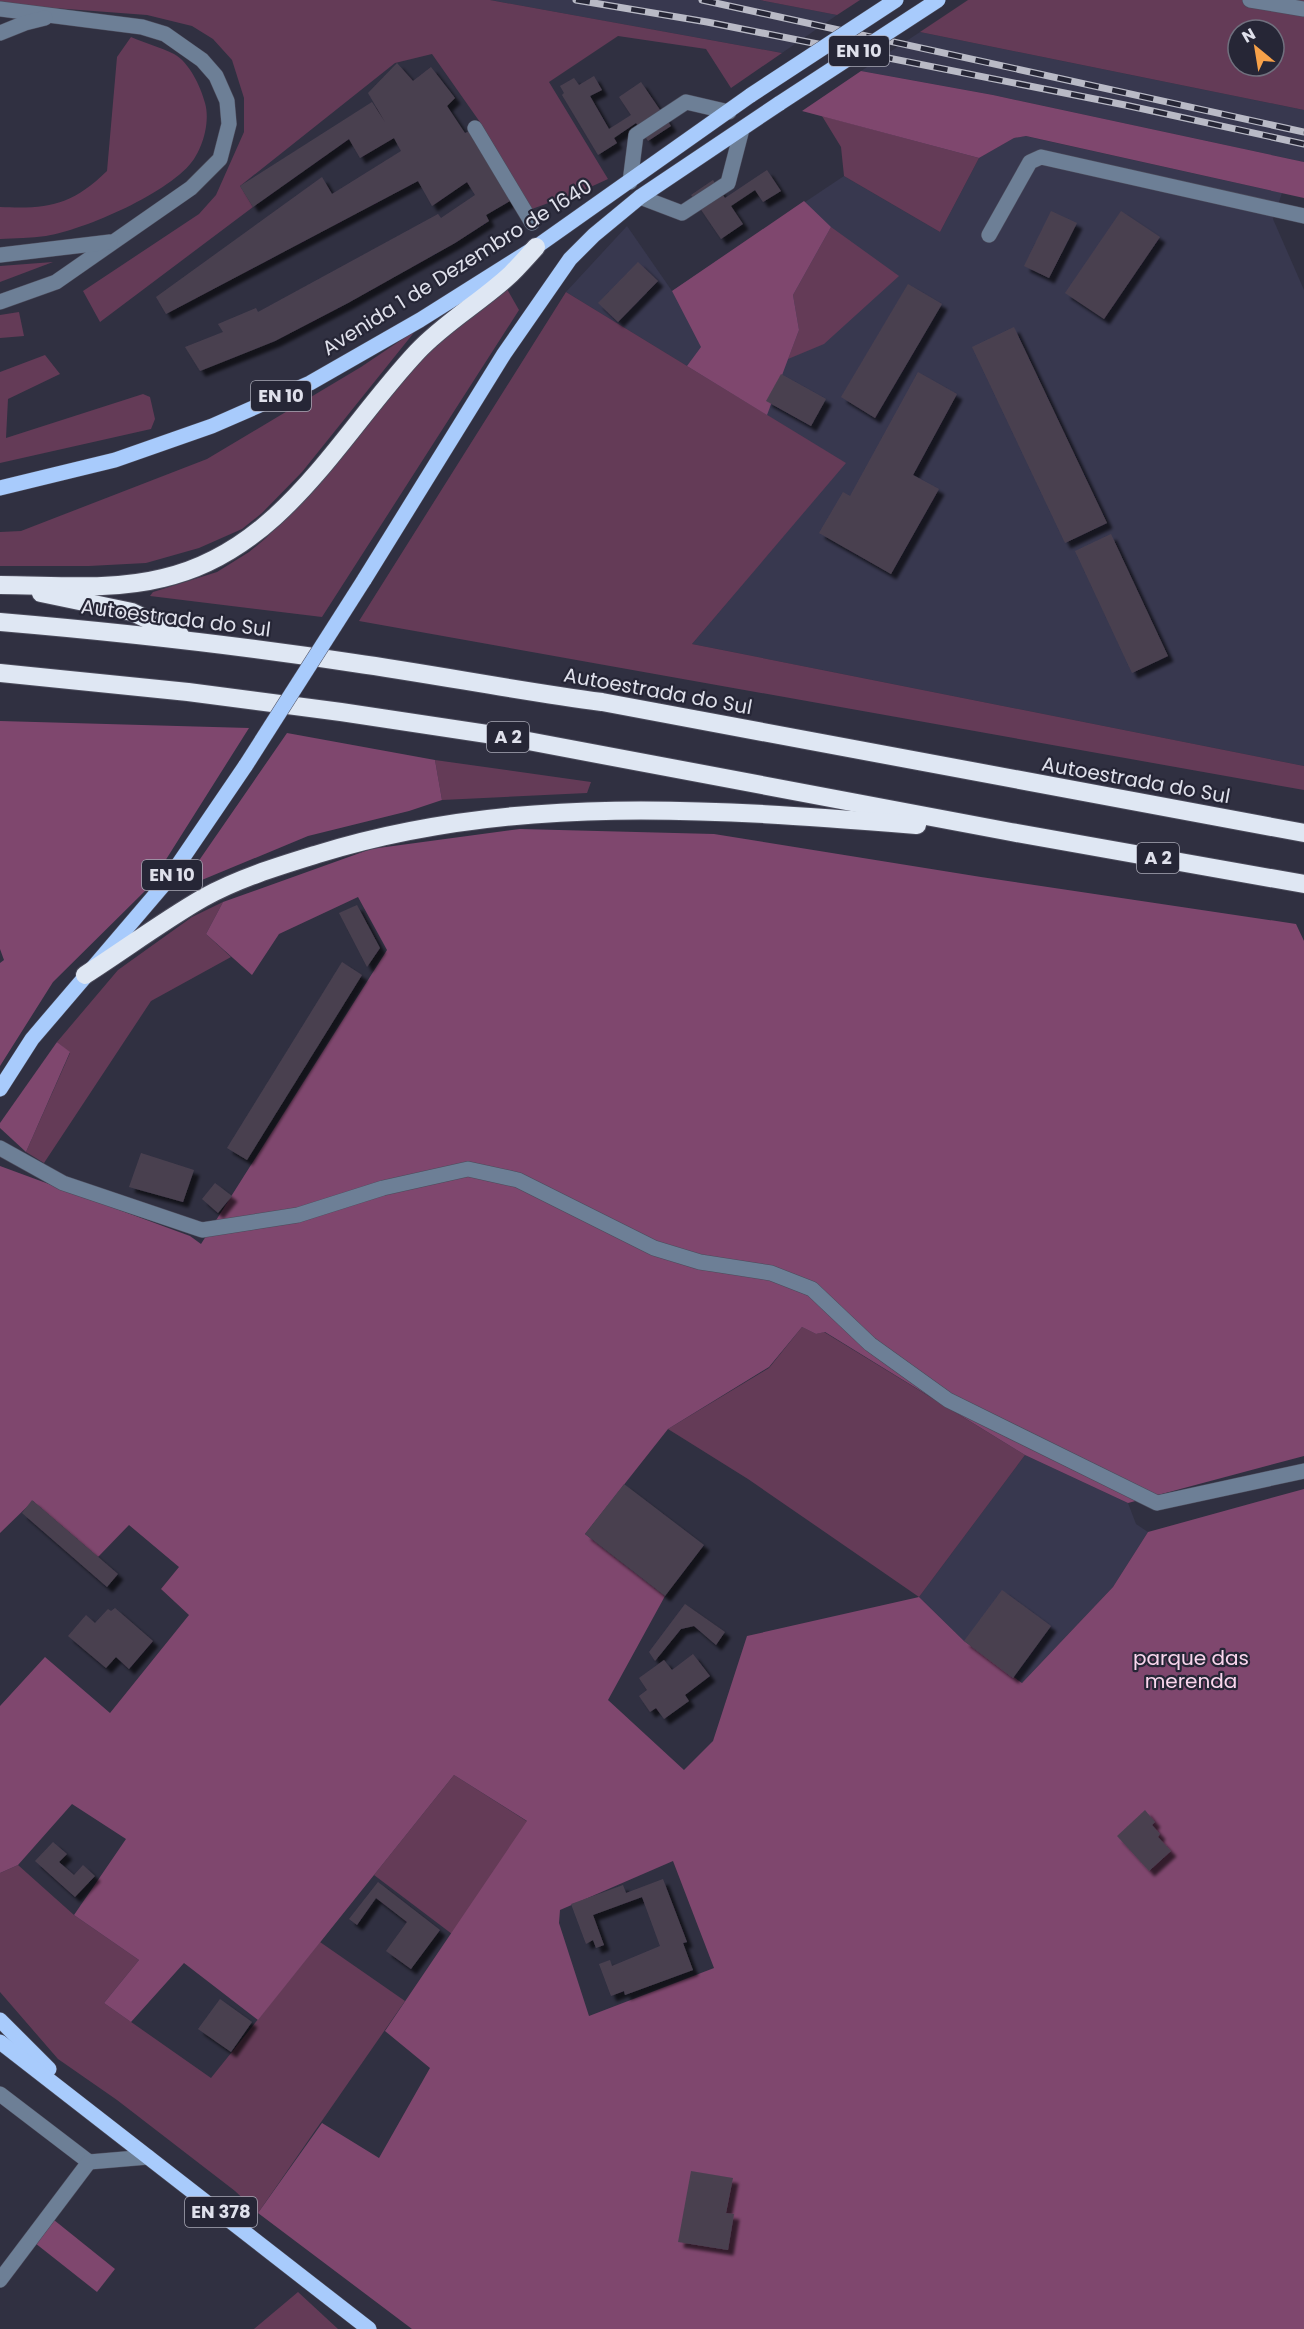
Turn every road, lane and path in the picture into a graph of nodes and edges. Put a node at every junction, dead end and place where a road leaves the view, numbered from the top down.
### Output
1 (896, 0) edge
2 (938, 0) edge
3 (1250, 0) edge
4 (0, 9) edge
5 (1304, 9) edge
6 (53, 16) junction
7 (0, 33) edge
8 (729, 112) junction
9 (475, 128) dead end
10 (742, 129) junction
11 (630, 182) junction
12 (640, 197) junction
13 (1304, 216) edge
14 (532, 223) dead end
15 (989, 235) dead end
16 (113, 242) junction
17 (536, 247) junction
18 (0, 255) edge
19 (0, 302) edge
20 (0, 488) edge
21 (0, 585) edge
22 (0, 622) edge
23 (195, 642) junction
24 (0, 673) edge
25 (1011, 832) junction
26 (1304, 833) edge
27 (1304, 884) edge
28 (85, 975) junction
29 (0, 1089) edge
30 (0, 1148) edge
31 (1304, 1471) edge
32 (0, 2020) edge
33 (0, 2042) edge
34 (0, 2094) edge
35 (71, 2097) junction
36 (148, 2157) junction
37 (89, 2162) junction
38 (0, 2280) edge
39 (369, 2329) edge

1 - 8 main road, Avenida 1 de Dezembro de 1640 / EN 10, bridge
2 - 10 main road, EN 10, bridge
3 - 5 street
4 - 6 street
6 - 7 street
6 - 16 street
8 - 11 main road, Avenida 1 de Dezembro de 1640 / EN 10
8 - 11 street
9 - 14 street
10 - 12 main road, EN 10
10 - 12 street
11 - 17 main road, Avenida 1 de Dezembro de 1640 / EN 10
12 - 28 main road, EN 10, bridge
13 - 15 street
16 - 18 street
16 - 19 street
17 - 20 main road, Avenida 1 de Dezembro de 1640 / EN 10
17 - 21 highway
21 - 23 highway
22 - 23 highway, Autoestrada do Sul
23 - 26 highway, Autoestrada do Sul
24 - 25 highway, A 2
25 - 27 highway, A 2
25 - 28 highway
28 - 29 main road, EN 10
30 - 31 street
32 - 35 main road
33 - 35 main road, EN 378
34 - 37 street
35 - 36 main road, EN 378
36 - 37 street
36 - 39 main road, EN 378
37 - 38 street

